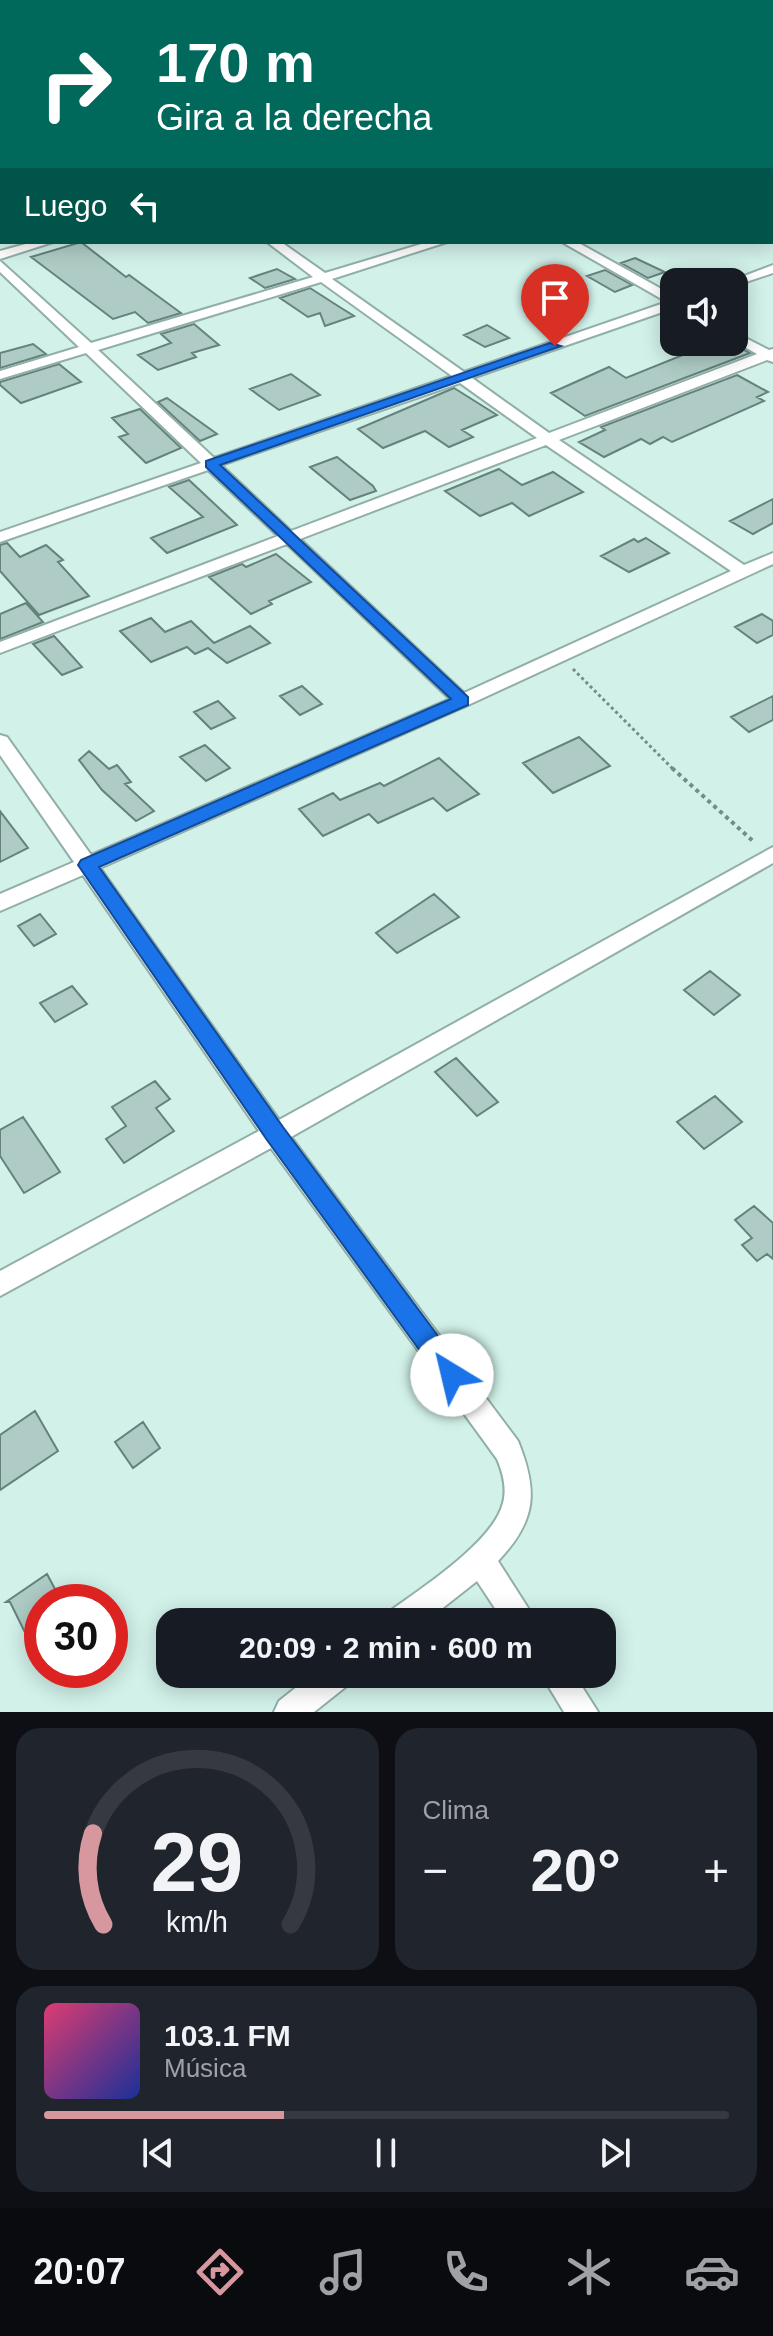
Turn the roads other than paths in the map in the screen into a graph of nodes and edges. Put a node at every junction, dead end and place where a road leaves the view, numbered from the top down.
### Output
1 (40, 244) edge
2 (276, 244) edge
3 (434, 244) edge
4 (572, 244) edge
5 (0, 255) edge
6 (0, 265) edge
7 (773, 269) edge
8 (323, 277) junction
9 (748, 277) edge
10 (660, 294) edge
11 (660, 307) edge
12 (748, 343) edge
13 (88, 348) junction
14 (771, 355) edge
15 (0, 375) edge
16 (465, 378) junction
17 (548, 439) junction
18 (211, 464) junction
19 (0, 537) edge
20 (290, 538) junction
21 (773, 558) edge
22 (743, 572) junction
23 (0, 648) edge
24 (462, 701) junction
25 (0, 741) edge
26 (771, 855) edge
27 (87, 865) junction
28 (0, 903) edge
29 (275, 1134) junction
30 (0, 1284) edge
31 (479, 1558) junction
32 (418, 1608) edge
33 (513, 1608) edge
34 (320, 1688) edge
35 (566, 1688) edge
36 (290, 1712) edge
37 (582, 1712) edge

1 - 5 street
2 - 8 street
3 - 8 street
4 - 10 street
6 - 13 street
7 - 9 street
8 - 13 street
8 - 16 street
11 - 16 street
12 - 14 street
13 - 15 street
13 - 18 street
14 - 17 street
16 - 17 street
16 - 18 street
17 - 20 street
17 - 22 street
18 - 19 street
18 - 20 street
20 - 23 street
20 - 24 street
21 - 22 street
22 - 24 street
24 - 27 street
25 - 27 street
26 - 29 street
27 - 28 street
27 - 29 street
29 - 30 street
29 - 31 street
31 - 32 street
31 - 33 street
34 - 36 street
35 - 37 street

